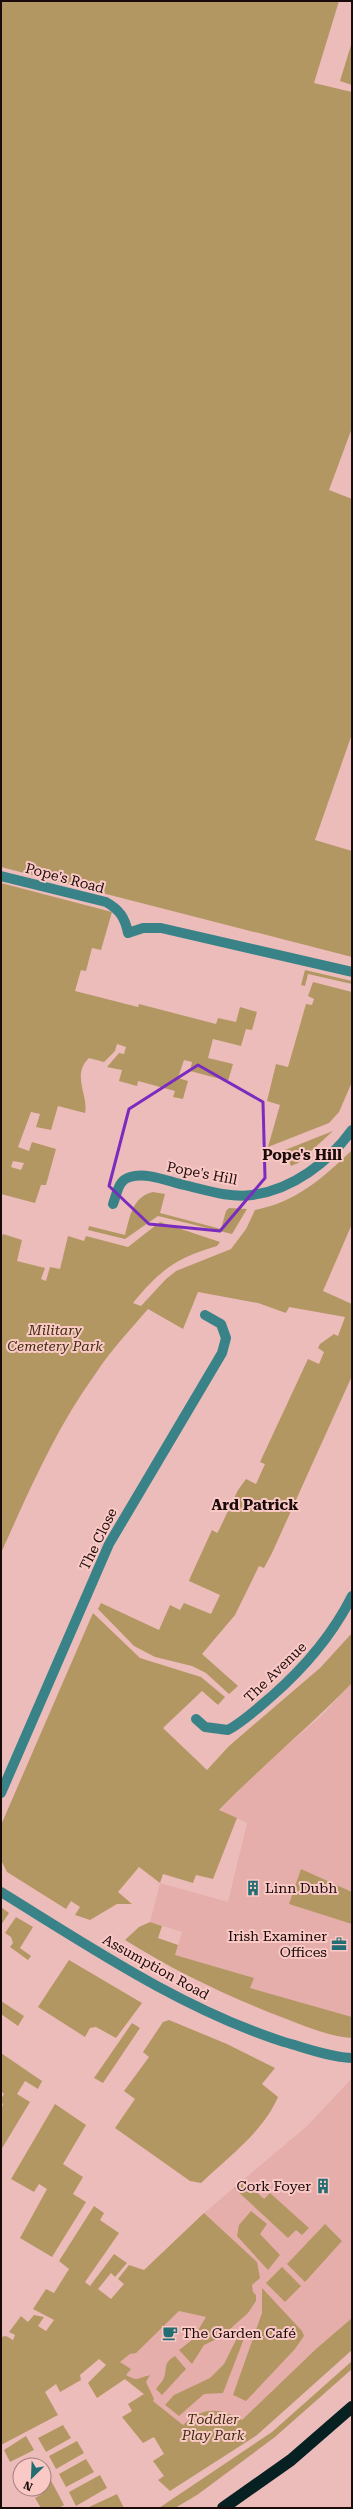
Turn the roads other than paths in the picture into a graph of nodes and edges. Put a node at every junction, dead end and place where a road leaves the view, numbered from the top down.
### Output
1 (1, 876) edge
2 (352, 972) edge
3 (352, 1130) edge
4 (114, 1204) dead end
5 (205, 1316) dead end
6 (352, 1596) edge
7 (196, 1719) dead end
8 (1, 1793) edge
9 (1, 1892) edge
10 (352, 2058) edge
11 (352, 2407) edge
12 (223, 2508) edge

1 - 2 street, Pope's Road
3 - 4 street, Pope's Hill
5 - 8 street, The Close
6 - 7 street, The Avenue
9 - 10 street, Assumption Road
11 - 12 highway

